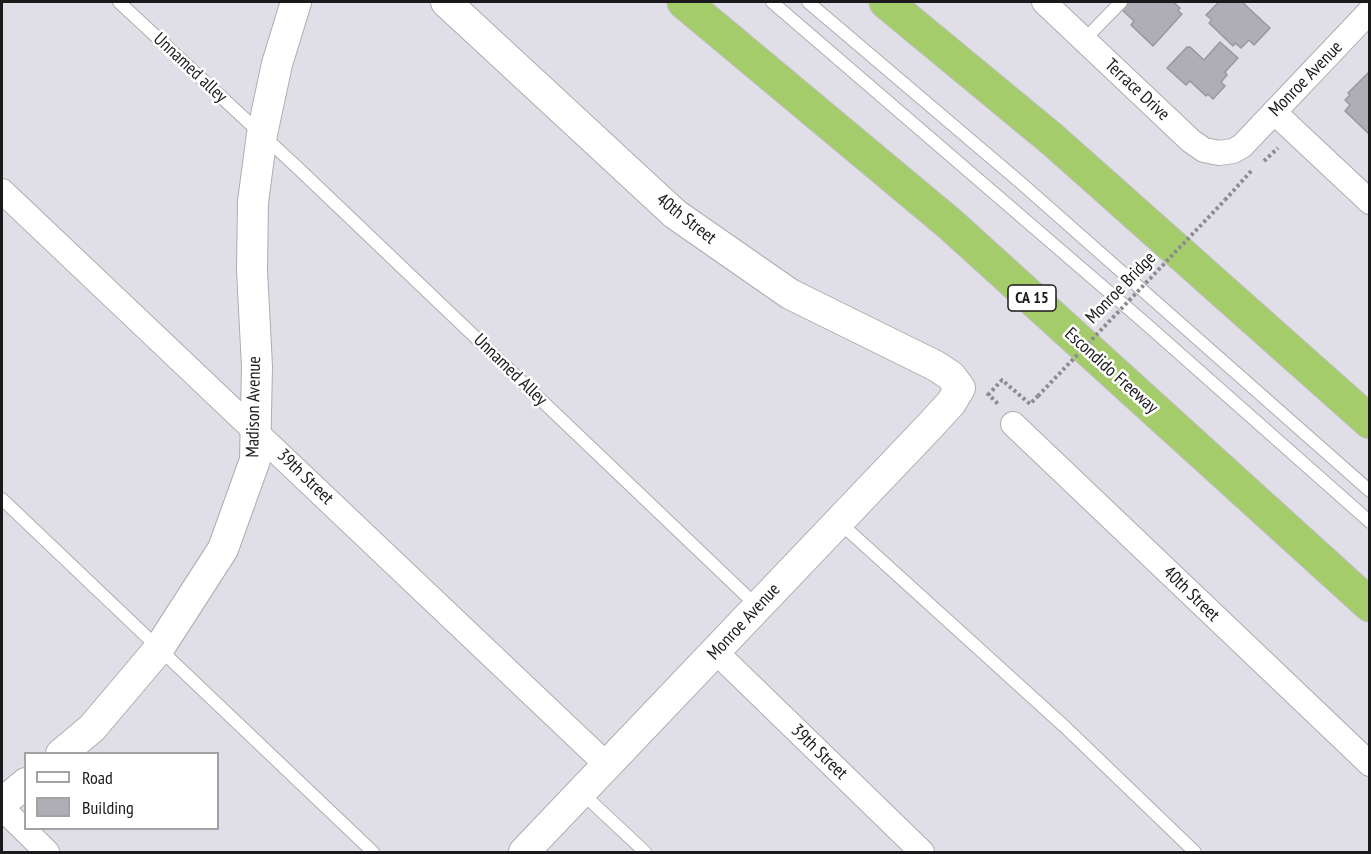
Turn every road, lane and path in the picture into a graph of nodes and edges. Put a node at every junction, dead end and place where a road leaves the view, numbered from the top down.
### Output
1 (119, 2) edge
2 (296, 2) edge
3 (446, 2) edge
4 (684, 2) edge
5 (772, 2) edge
6 (808, 2) edge
7 (886, 2) edge
8 (1044, 2) edge
9 (1121, 2) edge
10 (1370, 11) edge
11 (1084, 40) junction
12 (1274, 112) junction
13 (262, 134) junction
14 (1242, 146) joint
15 (1270, 157) dead end
16 (2, 191) edge
17 (1370, 202) edge
18 (974, 391) junction
19 (1370, 422) edge
20 (1013, 424) joint
21 (255, 429) junction
22 (1370, 491) edge
23 (2, 499) edge
24 (839, 522) junction
25 (1370, 522) edge
26 (1370, 605) edge
27 (758, 607) junction
28 (158, 650) junction
29 (716, 652) junction
30 (62, 752) edge
31 (1370, 764) edge
32 (608, 766) junction
33 (24, 785) edge
34 (582, 793) junction
35 (2, 803) edge
36 (2, 808) edge
37 (24, 830) edge
38 (24, 830) edge
39 (47, 852) edge
40 (373, 852) edge
41 (524, 852) edge
42 (645, 852) edge
43 (922, 852) edge
44 (1195, 852) edge

1 - 13 lane, Unnamed alley
2 - 13 street, Madison Avenue
3 - 18 street, 40th Street
4 - 26 highway, Escondido Freeway / CA 15
5 - 25 lane
6 - 22 lane
7 - 19 highway
8 - 11 street, Terrace Drive
9 - 11 lane
10 - 12 street, Monroe Avenue
11 - 14 street, Terrace Drive
12 - 14 street, Monroe Avenue
12 - 17 street
13 - 21 street, Madison Avenue
13 - 27 lane, Unnamed Alley
15 - 18 path, Monroe Bridge, bridge
16 - 21 street, 39th Street
18 - 20 path
18 - 24 street, Monroe Avenue
20 - 31 street, 40th Street
21 - 28 street, Madison Avenue
21 - 32 street, 39th Street
23 - 28 lane
24 - 27 street, Monroe Avenue
24 - 44 lane
27 - 29 street, Monroe Avenue
28 - 30 street, Madison Avenue
28 - 40 lane
29 - 32 street, Monroe Avenue
29 - 43 street, 39th Street
32 - 34 street, Monroe Avenue
33 - 35 street
34 - 41 street, Monroe Avenue
34 - 42 lane
36 - 38 street
37 - 39 street

